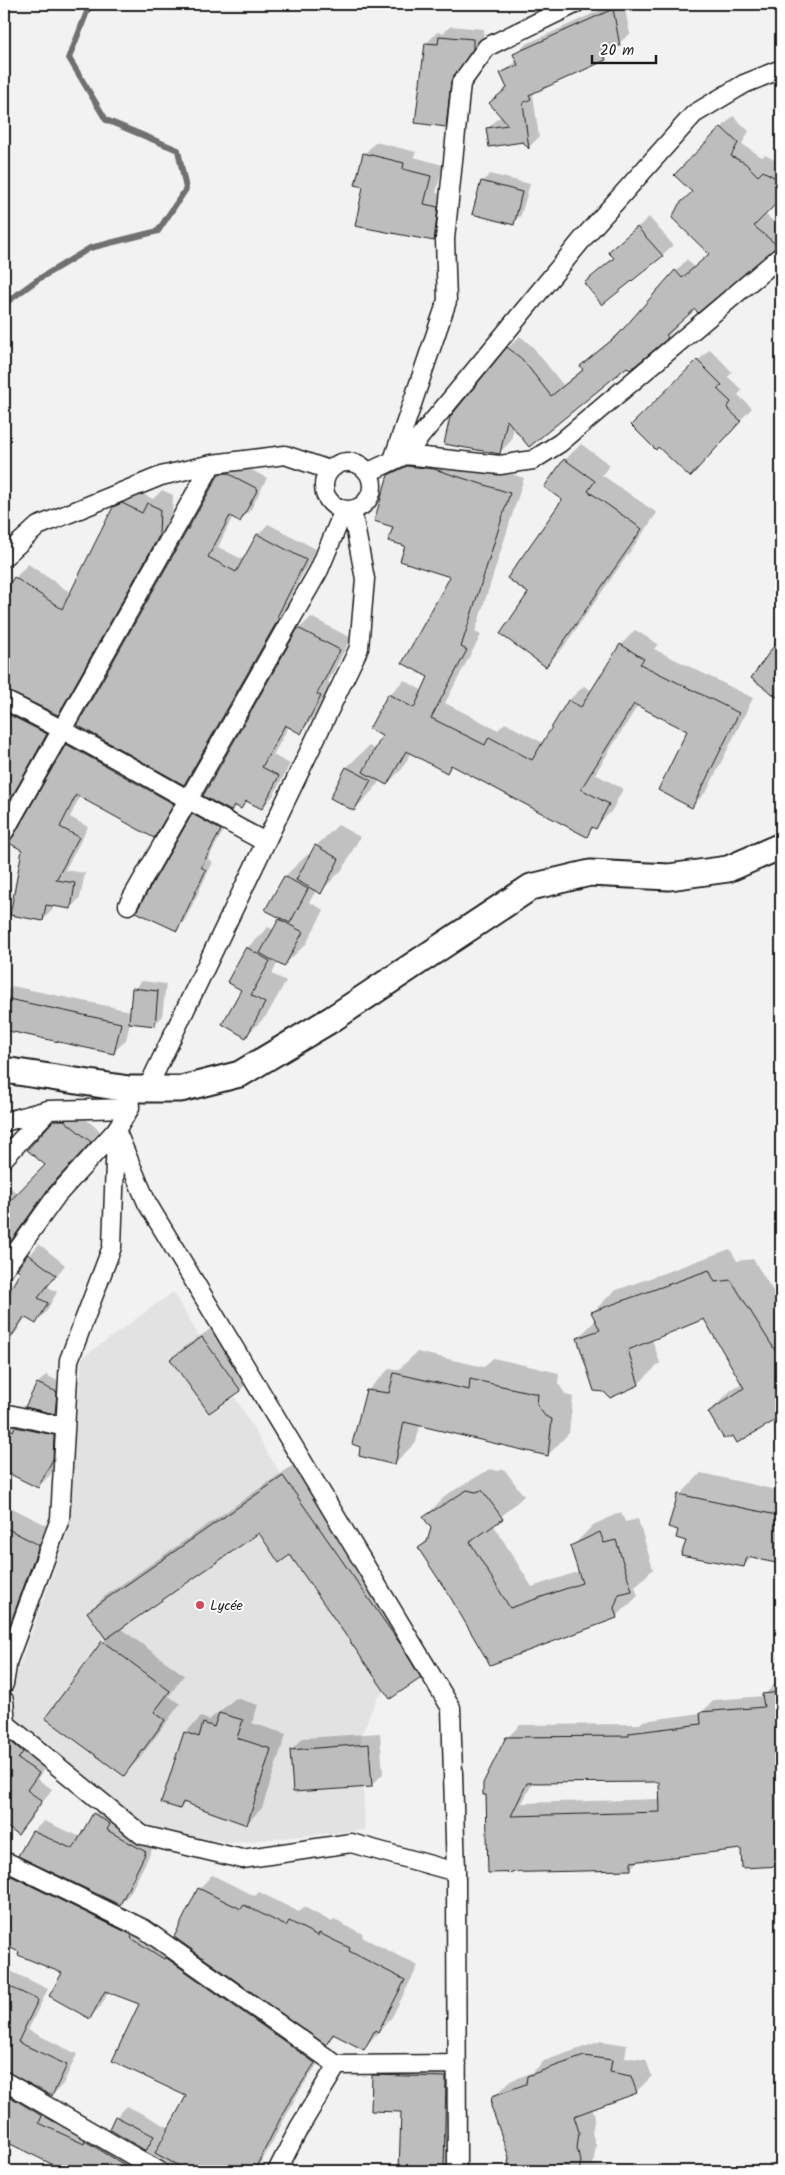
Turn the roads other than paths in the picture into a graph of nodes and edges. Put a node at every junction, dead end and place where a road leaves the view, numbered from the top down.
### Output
1 (575, 4) edge
2 (781, 69) edge
3 (781, 256) edge
4 (399, 457) junction
5 (212, 464) junction
6 (329, 470) junction
7 (369, 472) junction
8 (348, 510) junction
9 (4, 557) edge
10 (4, 700) edge
11 (62, 728) junction
12 (188, 801) junction
13 (4, 832) edge
14 (265, 842) junction
15 (781, 846) edge
16 (128, 905) dead end
17 (4, 1070) edge
18 (135, 1095) junction
19 (48, 1110) junction
20 (4, 1122) edge
21 (116, 1130) junction
22 (4, 1158) edge
23 (4, 1269) edge
24 (4, 1412) edge
25 (65, 1427) junction
26 (6, 1659) edge
27 (4, 1684) edge
28 (4, 1700) edge
29 (8, 1863) dead end
30 (456, 1872) junction
31 (456, 2064) junction
32 (337, 2065) junction
33 (4, 2081) edge
34 (132, 2165) edge
35 (159, 2171) edge
36 (277, 2171) edge
37 (457, 2171) edge

1 - 4 street
2 - 4 street
3 - 4 street
4 - 7 street
5 - 6 street
5 - 9 street
5 - 11 street
6 - 7 street
6 - 8 street
7 - 8 street
8 - 12 street
8 - 14 street
10 - 11 street
11 - 12 street
11 - 13 street
12 - 14 street
12 - 16 street
14 - 18 street
15 - 18 street
17 - 18 street
18 - 19 street
18 - 21 street
19 - 20 street
19 - 22 street
21 - 23 street
21 - 25 street
21 - 30 street
24 - 25 street
25 - 26 street
26 - 27 street
28 - 30 street
29 - 32 street
30 - 31 street
31 - 32 street
31 - 37 street
32 - 36 street
33 - 34 street
34 - 35 street

